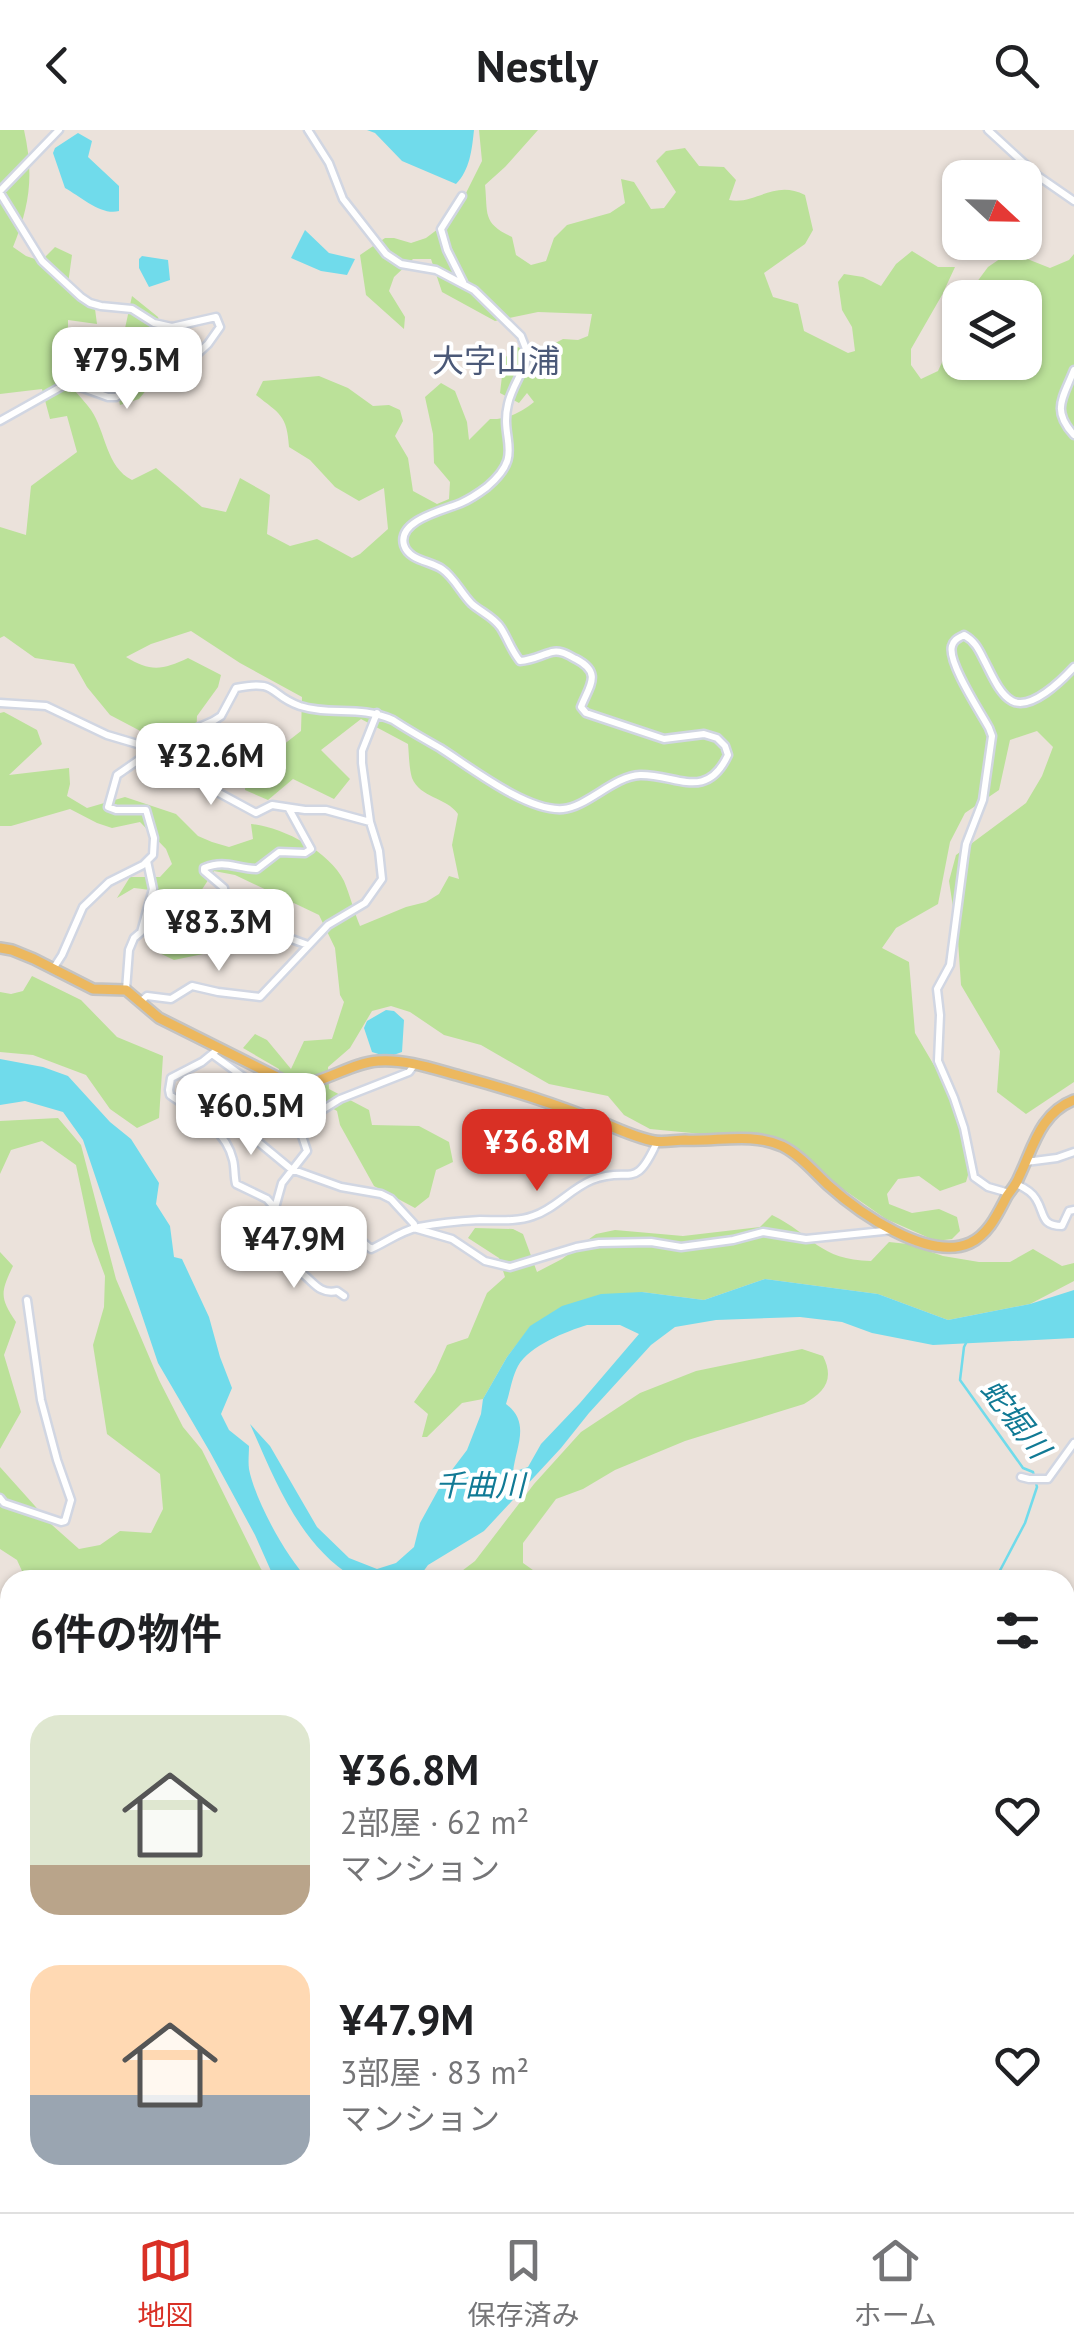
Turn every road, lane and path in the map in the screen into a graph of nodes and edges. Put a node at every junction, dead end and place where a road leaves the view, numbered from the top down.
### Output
1 (59, 130) edge
2 (308, 130) edge
3 (988, 130) edge
4 (0, 192) edge
5 (462, 196) dead end
6 (1074, 200) edge
7 (464, 283) junction
8 (1074, 370) edge
9 (0, 421) edge
10 (1074, 435) edge
11 (1074, 668) edge
12 (0, 703) edge
13 (377, 713) junction
14 (151, 748) junction
15 (289, 808) junction
16 (370, 822) junction
17 (147, 861) junction
18 (308, 945) junction
19 (0, 948) edge
20 (52, 970) junction
21 (126, 990) junction
22 (141, 1001) junction
23 (216, 1051) junction
24 (415, 1064) junction
25 (1074, 1100) edge
26 (290, 1111) junction
27 (217, 1130) junction
28 (657, 1142) junction
29 (1074, 1152) edge
30 (1026, 1162) junction
31 (291, 1168) junction
32 (1016, 1184) junction
33 (1008, 1193) junction
34 (276, 1208) junction
35 (1074, 1210) edge
36 (414, 1228) junction
37 (894, 1230) junction
38 (289, 1241) junction
39 (344, 1296) dead end
40 (27, 1300) dead end
41 (1074, 1443) edge
42 (1026, 1478) dead end
43 (0, 1498) edge

1 - 4 street
2 - 7 street
3 - 6 street
4 - 9 street
5 - 7 street
7 - 13 street
8 - 10 street
11 - 33 street
12 - 14 street
13 - 14 street
13 - 16 street
14 - 15 street
14 - 17 street
15 - 16 street
15 - 18 street
16 - 18 street
17 - 20 street
17 - 21 street
18 - 22 street
19 - 20 main road
20 - 21 main road
21 - 22 main road
22 - 23 main road
23 - 24 main road
23 - 26 street
23 - 27 street
24 - 26 street
24 - 28 main road
25 - 30 main road
26 - 31 street
27 - 31 street
27 - 34 street
28 - 36 street
28 - 37 main road
29 - 30 street
30 - 32 main road
31 - 34 street
31 - 36 street
32 - 33 main road
32 - 35 street
33 - 37 main road
34 - 38 street
36 - 37 street
36 - 38 street
38 - 39 street
40 - 43 street
41 - 42 street

